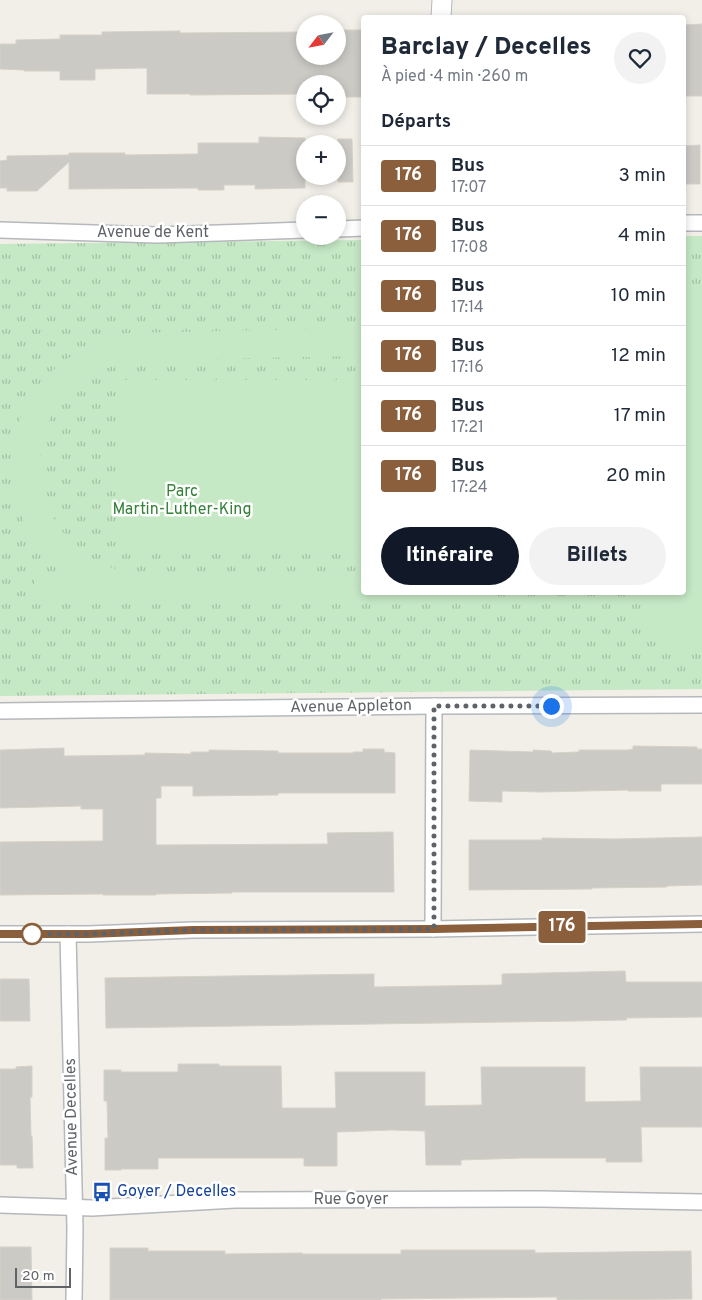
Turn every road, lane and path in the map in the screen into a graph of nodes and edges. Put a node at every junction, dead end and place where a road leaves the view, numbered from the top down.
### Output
1 (442, 0) edge
2 (441, 15) edge
3 (686, 223) edge
4 (702, 223) edge
5 (361, 228) edge
6 (346, 229) edge
7 (0, 230) edge
8 (296, 230) edge
9 (702, 705) edge
10 (434, 706) junction
11 (0, 711) edge
12 (702, 924) edge
13 (434, 929) junction
14 (0, 934) edge
15 (68, 934) junction
16 (702, 1202) edge
17 (0, 1205) edge
18 (75, 1208) junction
19 (74, 1300) edge

1 - 2 street
3 - 4 street
5 - 6 street
7 - 8 street, Avenue de Kent
9 - 10 street, Avenue Appleton
10 - 11 street, Avenue Appleton
10 - 13 street
12 - 13 street
13 - 15 street
14 - 15 street
15 - 18 street, Avenue Decelles
16 - 18 street, Rue Goyer
17 - 18 street, Rue Goyer
18 - 19 street, Avenue Decelles

